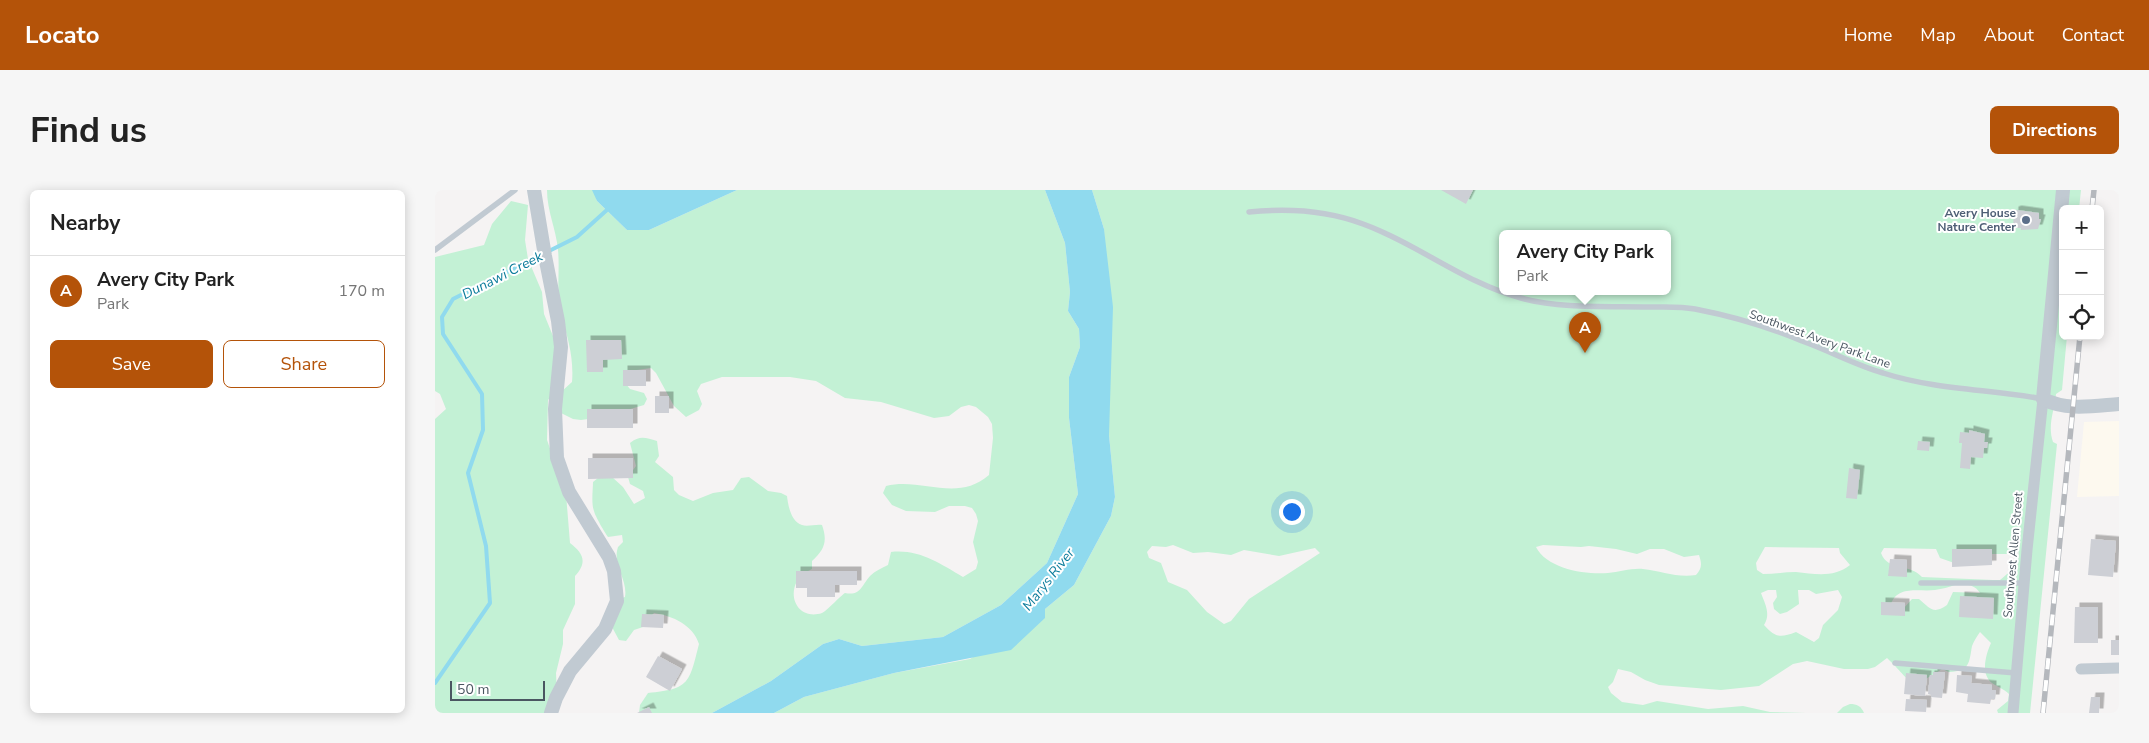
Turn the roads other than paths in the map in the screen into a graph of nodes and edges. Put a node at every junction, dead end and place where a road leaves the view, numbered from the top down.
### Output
1 (515, 190) edge
2 (534, 190) edge
3 (2063, 190) edge
4 (1249, 212) dead end
5 (435, 250) edge
6 (1499, 290) edge
7 (1513, 295) edge
8 (2043, 399) junction
9 (2119, 404) edge
10 (1921, 583) dead end
11 (2024, 583) junction
12 (1895, 663) dead end
13 (2119, 668) edge
14 (2081, 669) dead end
15 (2016, 673) junction
16 (551, 713) edge
17 (2013, 713) edge

1 - 5 lane
2 - 16 street
3 - 8 street
4 - 6 lane, Southwest Avery Park Lane
7 - 8 lane, Southwest Avery Park Lane
8 - 9 street
8 - 11 street, Southwest Allen Street
10 - 11 lane
11 - 15 street, Southwest Allen Street
12 - 15 lane
13 - 14 street
15 - 17 street, Southwest Allen Street

